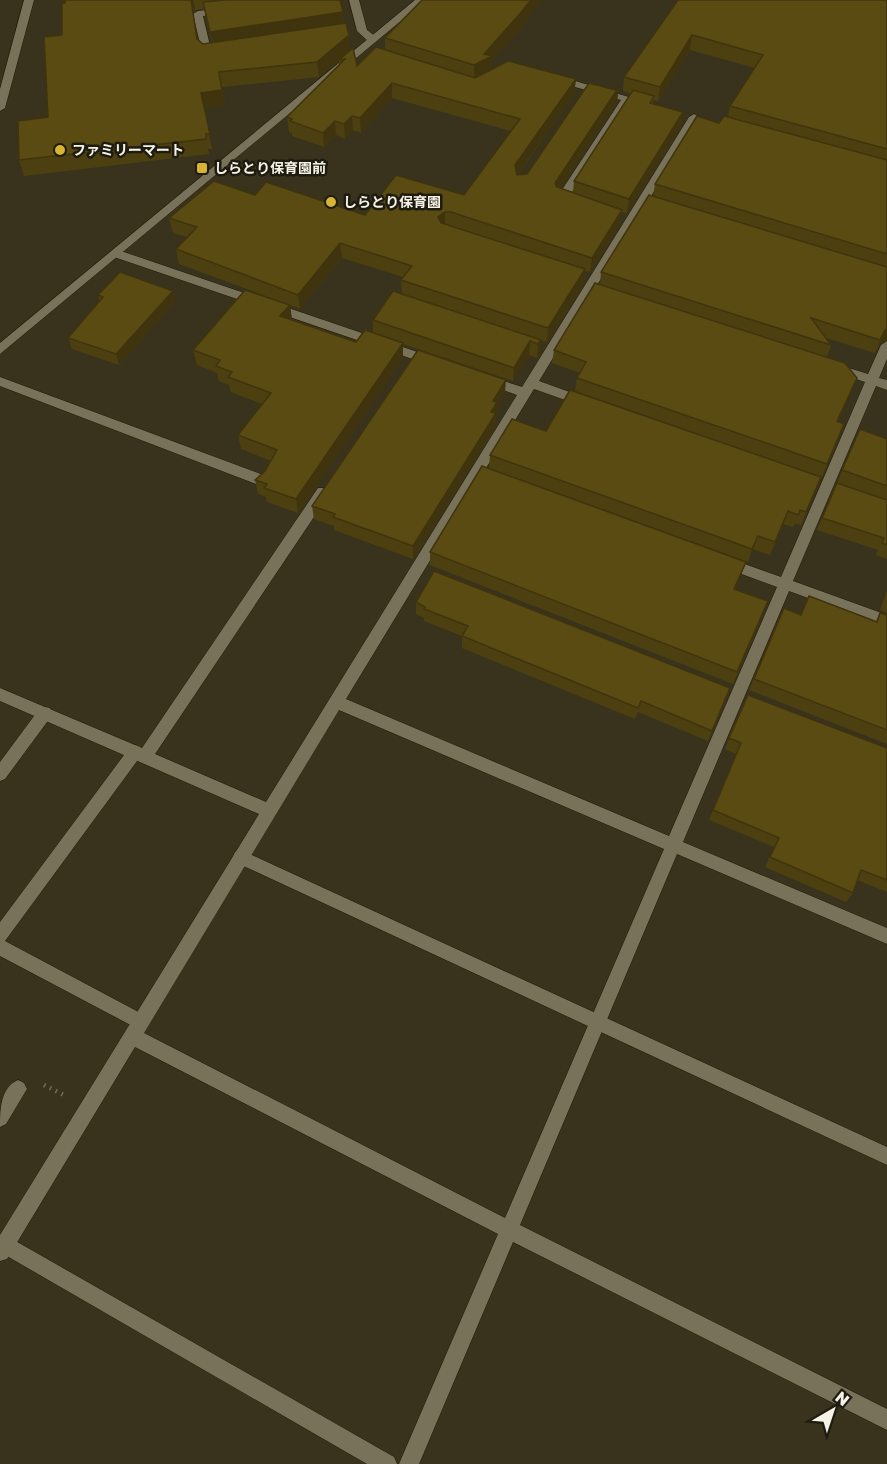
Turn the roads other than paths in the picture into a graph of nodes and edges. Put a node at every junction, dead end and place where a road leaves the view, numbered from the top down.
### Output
1 (29, 0) edge
2 (354, 0) edge
3 (421, 0) edge
4 (243, 9) edge
5 (362, 31) junction
6 (351, 32) edge
7 (372, 39) junction
8 (229, 51) edge
9 (544, 75) edge
10 (4, 80) edge
11 (627, 99) junction
12 (0, 108) edge
13 (660, 108) edge
14 (694, 117) edge
15 (585, 207) edge
16 (118, 254) junction
17 (38, 319) junction
18 (0, 336) edge
19 (887, 345) edge
20 (0, 350) edge
21 (826, 365) edge
22 (448, 367) edge
23 (470, 374) edge
24 (0, 381) edge
25 (879, 382) edge
26 (528, 388) junction
27 (597, 406) edge
28 (261, 480) edge
29 (329, 483) edge
30 (707, 555) edge
31 (783, 583) junction
32 (887, 621) edge
33 (0, 694) edge
34 (336, 702) junction
35 (45, 713) junction
36 (140, 754) junction
37 (0, 774) edge
38 (270, 811) junction
39 (672, 845) junction
40 (241, 857) junction
41 (0, 935) edge
42 (887, 936) edge
43 (0, 947) edge
44 (597, 1022) junction
45 (136, 1029) junction
46 (18, 1089) dead end
47 (0, 1118) edge
48 (887, 1156) edge
49 (510, 1230) junction
50 (2, 1248) edge
51 (887, 1420) edge
52 (387, 1464) edge
53 (409, 1464) edge

1 - 10 street
2 - 5 street
3 - 7 street
4 - 8 street
5 - 6 street
5 - 7 street
7 - 16 street
9 - 11 street
10 - 12 street
11 - 13 street
11 - 15 street
14 - 26 street
16 - 17 street
16 - 22 street
17 - 18 street
17 - 20 street
19 - 25 street
21 - 25 street
23 - 26 street
24 - 28 street
25 - 31 street
26 - 27 street
26 - 34 street
29 - 36 street
30 - 31 street
31 - 32 street
31 - 39 street
33 - 35 street
34 - 38 street
34 - 39 street
35 - 36 street
35 - 37 street
36 - 38 street
36 - 41 street
38 - 40 street
39 - 42 street
39 - 44 street
40 - 44 street
40 - 45 street
43 - 45 street
44 - 48 street
44 - 49 street
45 - 49 street
45 - 50 street
46 - 47 street
49 - 51 street
49 - 53 street
50 - 52 street

